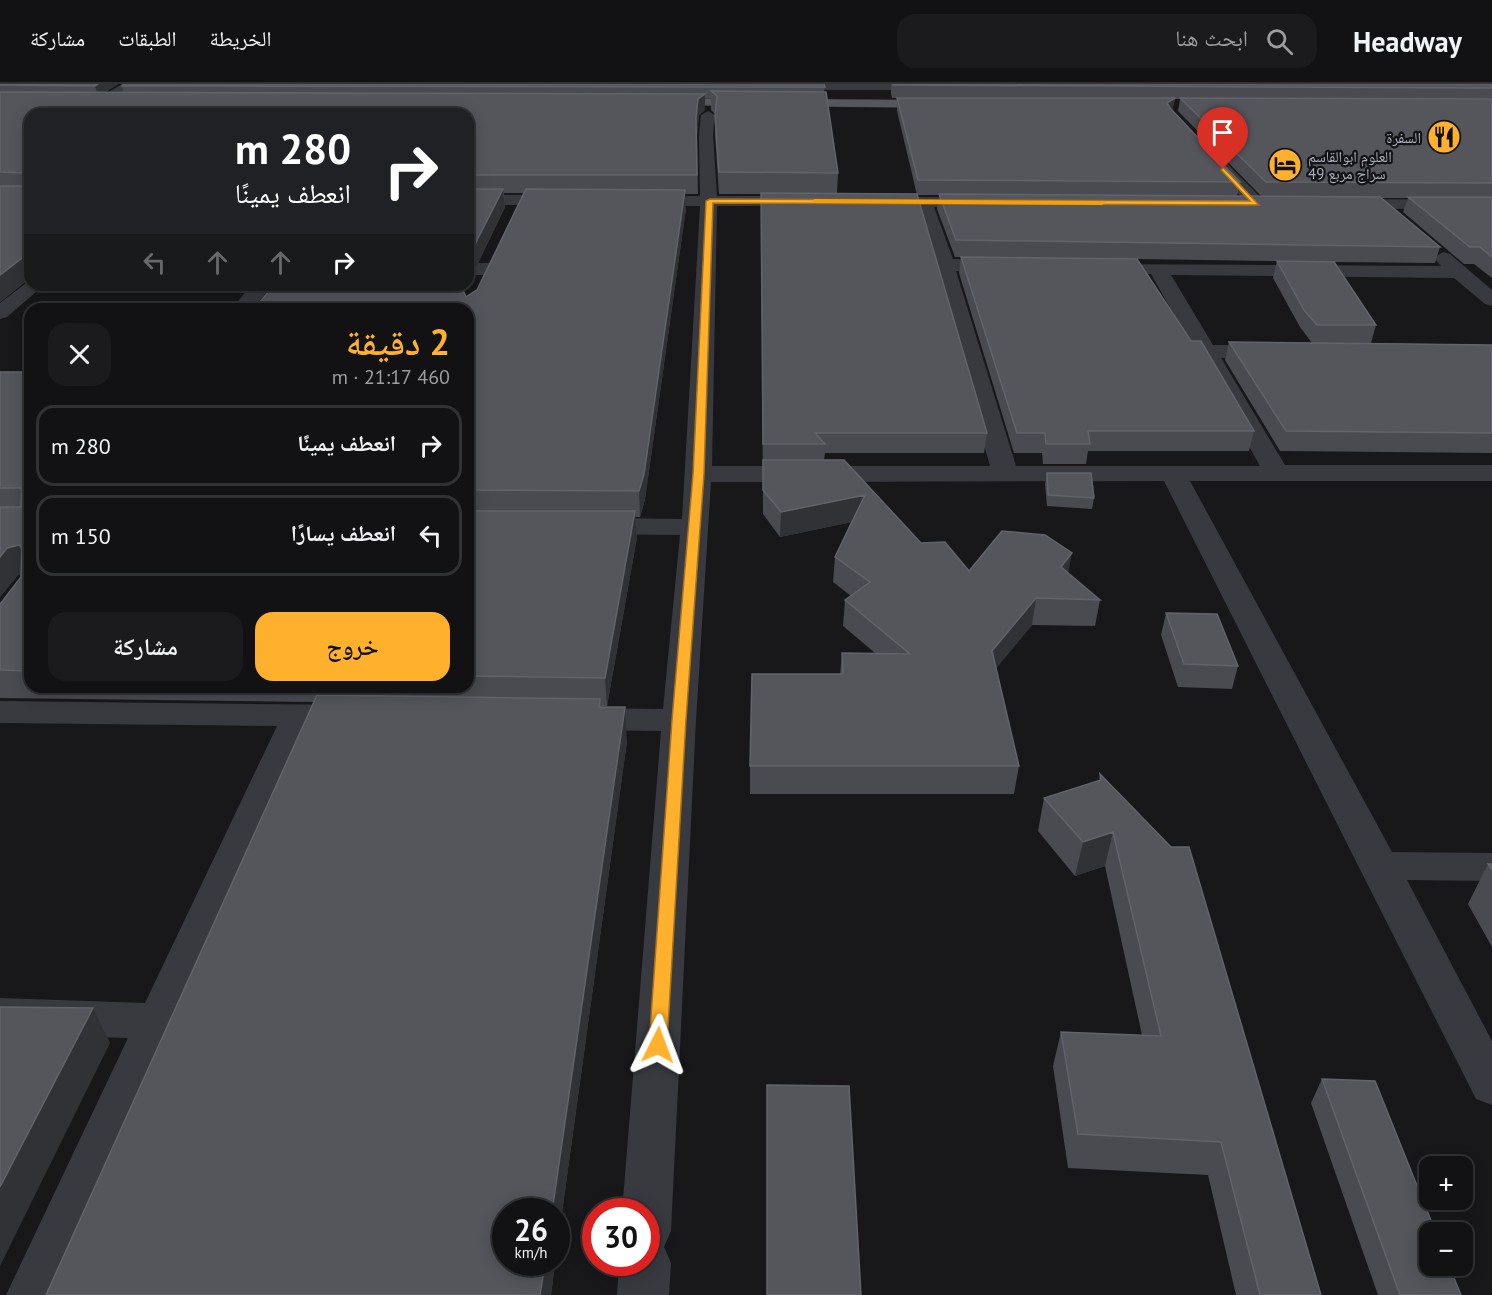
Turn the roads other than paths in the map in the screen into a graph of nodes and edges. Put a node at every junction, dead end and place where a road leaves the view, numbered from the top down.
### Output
1 (131, 84) edge
2 (840, 85) edge
3 (769, 86) edge
4 (945, 86) edge
5 (640, 102) edge
6 (842, 103) junction
7 (95, 106) joint
8 (121, 108) edge
9 (651, 115) edge
10 (708, 115) junction
11 (1199, 143) edge
12 (474, 200) edge
13 (520, 200) junction
14 (579, 200) edge
15 (674, 201) edge
16 (710, 201) junction
17 (828, 201) edge
18 (852, 201) edge
19 (924, 202) junction
20 (995, 202) edge
21 (1232, 203) edge
22 (1256, 203) junction
23 (1278, 204) edge
24 (1323, 204) edge
25 (1380, 204) junction
26 (1492, 205) edge
27 (1397, 219) edge
28 (511, 220) edge
29 (498, 249) edge
30 (1433, 250) edge
31 (945, 265) junction
32 (1028, 267) edge
33 (1087, 268) edge
34 (474, 269) edge
35 (489, 269) junction
36 (1158, 269) junction
37 (1460, 272) junction
38 (479, 290) edge
39 (27, 291) edge
40 (257, 291) edge
41 (1492, 300) edge
42 (247, 303) edge
43 (0, 313) edge
44 (1206, 351) junction
45 (1300, 352) edge
46 (1173, 473) junction
47 (1277, 473) junction
48 (1492, 473) edge
49 (699, 474) junction
50 (1005, 474) junction
51 (563, 526) edge
52 (693, 527) junction
53 (0, 712) edge
54 (299, 716) junction
55 (382, 716) edge
56 (548, 718) edge
57 (679, 720) junction
58 (1380, 867) junction
59 (1492, 867) edge
60 (0, 1016) edge
61 (159, 1021) junction
62 (1492, 1085) edge
63 (648, 1198) edge
64 (644, 1276) edge
65 (33, 1295) edge
66 (642, 1295) edge

1 - 7 street
2 - 3 street
2 - 4 street
2 - 6 street
5 - 6 main road
6 - 10 main road
7 - 8 main road
9 - 10 main road
10 - 16 street
11 - 22 street
12 - 13 street
13 - 14 street
13 - 28 street
15 - 16 street
16 - 17 street
16 - 49 street
18 - 19 street
19 - 20 street
19 - 31 street
21 - 22 street
22 - 23 street
24 - 25 street
25 - 26 street
25 - 27 street
29 - 35 street
30 - 37 street
31 - 32 street
31 - 50 street
33 - 36 street
34 - 35 street
35 - 38 street
36 - 37 street
36 - 44 street
37 - 41 street
39 - 43 street
40 - 42 street
44 - 45 street
44 - 47 street
46 - 47 street
46 - 50 street
46 - 58 street
47 - 48 street
49 - 50 street
49 - 52 street
51 - 52 street
52 - 57 street
53 - 54 street
54 - 55 street
54 - 61 street
56 - 57 street
57 - 63 street
58 - 59 street
58 - 62 street
60 - 61 street
61 - 65 street
64 - 66 street

